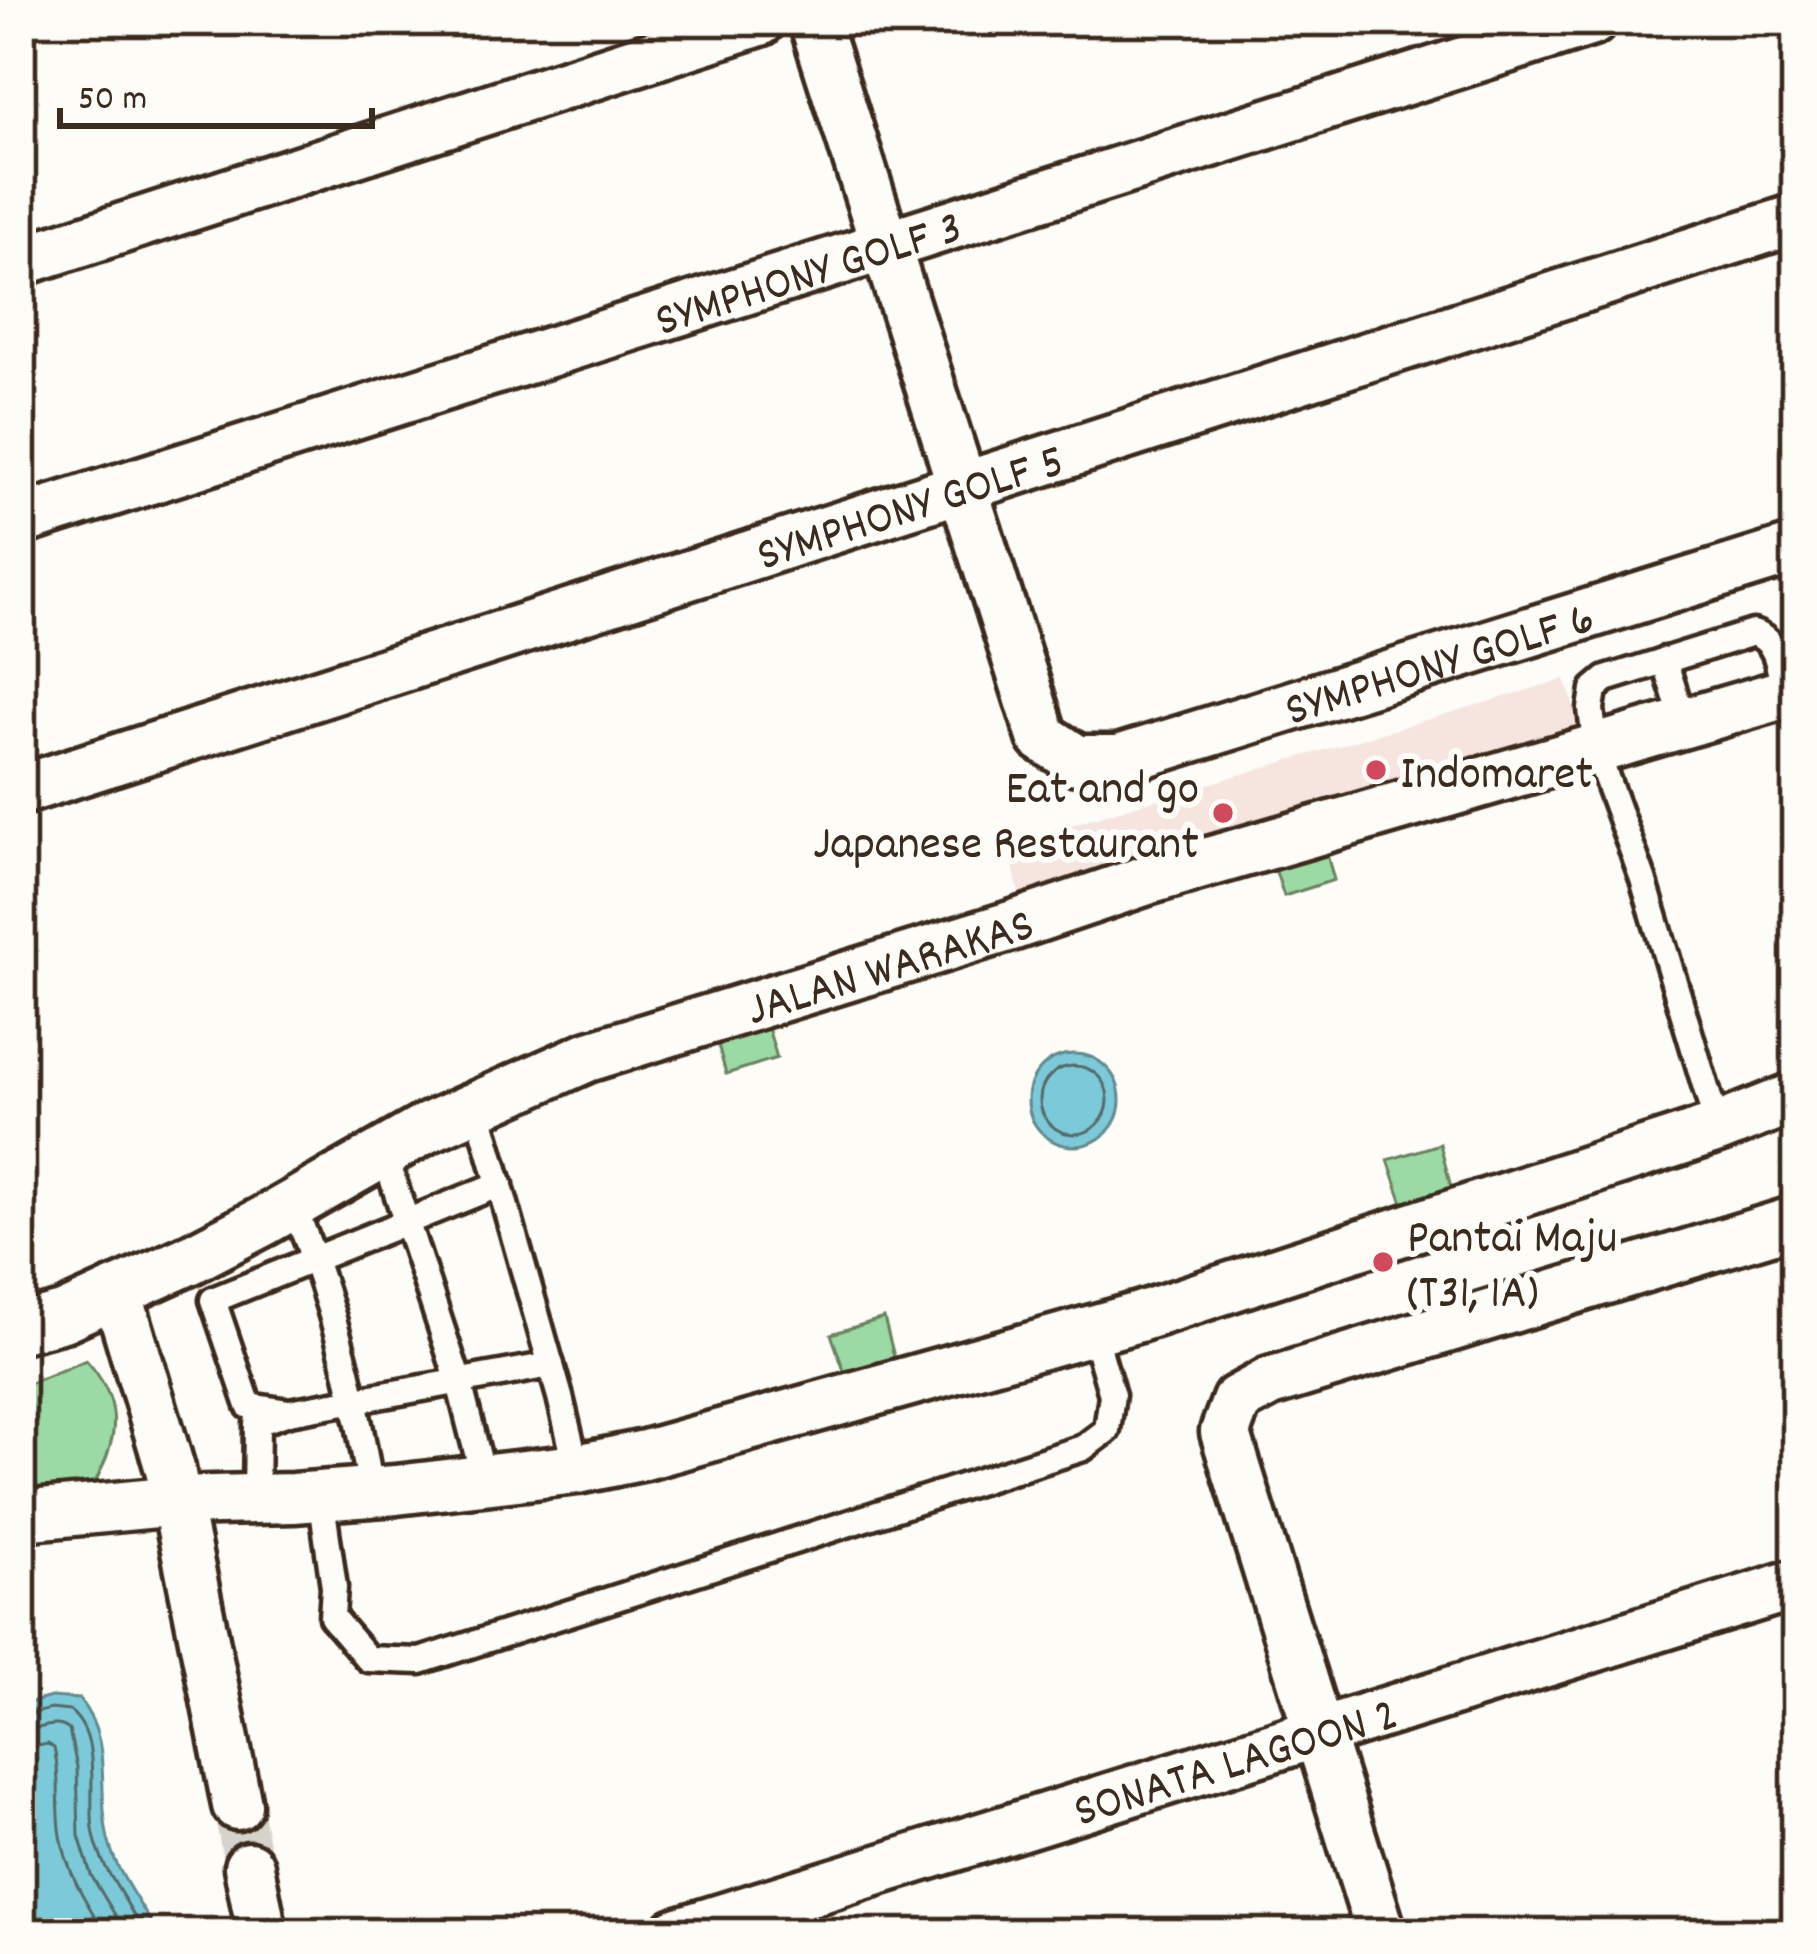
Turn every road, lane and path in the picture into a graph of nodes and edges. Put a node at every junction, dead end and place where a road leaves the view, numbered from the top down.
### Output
1 (760, 21) edge
2 (814, 21) edge
3 (1592, 21) edge
4 (1796, 219) edge
5 (886, 246) junction
6 (21, 261) edge
7 (963, 487) junction
8 (21, 520) edge
9 (1796, 549) edge
10 (1664, 660) junction
11 (1790, 695) edge
12 (1684, 722) junction
13 (1595, 750) junction
14 (21, 790) edge
15 (1796, 1097) edge
16 (477, 1106) junction
17 (1718, 1128) junction
18 (384, 1153) junction
19 (500, 1184) junction
20 (293, 1205) junction
21 (1796, 1220) edge
22 (406, 1222) junction
23 (315, 1258) junction
24 (206, 1277) junction
25 (117, 1292) junction
26 (21, 1328) edge
27 (1093, 1330) junction
28 (551, 1365) junction
29 (459, 1382) junction
30 (354, 1400) junction
31 (289, 1412) junction
32 (577, 1469) junction
33 (484, 1480) junction
34 (371, 1492) junction
35 (321, 1496) junction
36 (256, 1499) junction
37 (177, 1501) junction
38 (21, 1516) edge
39 (1796, 1584) edge
40 (1318, 1732) junction
41 (237, 1805) tunnel mouth
42 (249, 1867) tunnel mouth
43 (262, 1933) edge
44 (676, 1933) edge
45 (1381, 1933) edge

1 - 6 street
2 - 5 street
3 - 5 street, SYMPHONY GOLF 3
4 - 7 street, SYMPHONY GOLF 5
5 - 7 street
5 - 8 street, SYMPHONY GOLF 3
7 - 9 street, SYMPHONY GOLF 6
7 - 14 street, SYMPHONY GOLF 5
10 - 11 lane
10 - 12 lane
10 - 13 lane
11 - 12 street, JALAN WARAKAS
12 - 13 street, JALAN WARAKAS
13 - 16 street, JALAN WARAKAS
13 - 17 lane
15 - 17 street
16 - 18 street, JALAN WARAKAS
16 - 19 lane
17 - 27 street
18 - 20 street, JALAN WARAKAS
18 - 22 lane
19 - 22 lane
19 - 28 lane
20 - 23 lane
20 - 24 street, JALAN WARAKAS
21 - 40 street
22 - 23 lane
22 - 29 lane
23 - 24 lane
23 - 30 lane
24 - 25 street, JALAN WARAKAS
24 - 31 lane
25 - 26 street, JALAN WARAKAS
25 - 37 street
27 - 32 street
27 - 35 lane
28 - 29 lane
28 - 32 lane
29 - 30 lane
29 - 33 lane
30 - 31 lane
30 - 34 lane
31 - 36 lane
32 - 33 street
33 - 34 street
34 - 35 street
35 - 36 street
36 - 37 street
37 - 38 street
37 - 41 street
39 - 40 street, SONATA LAGOON 2
40 - 44 street, SONATA LAGOON 2
40 - 45 street
42 - 43 street

